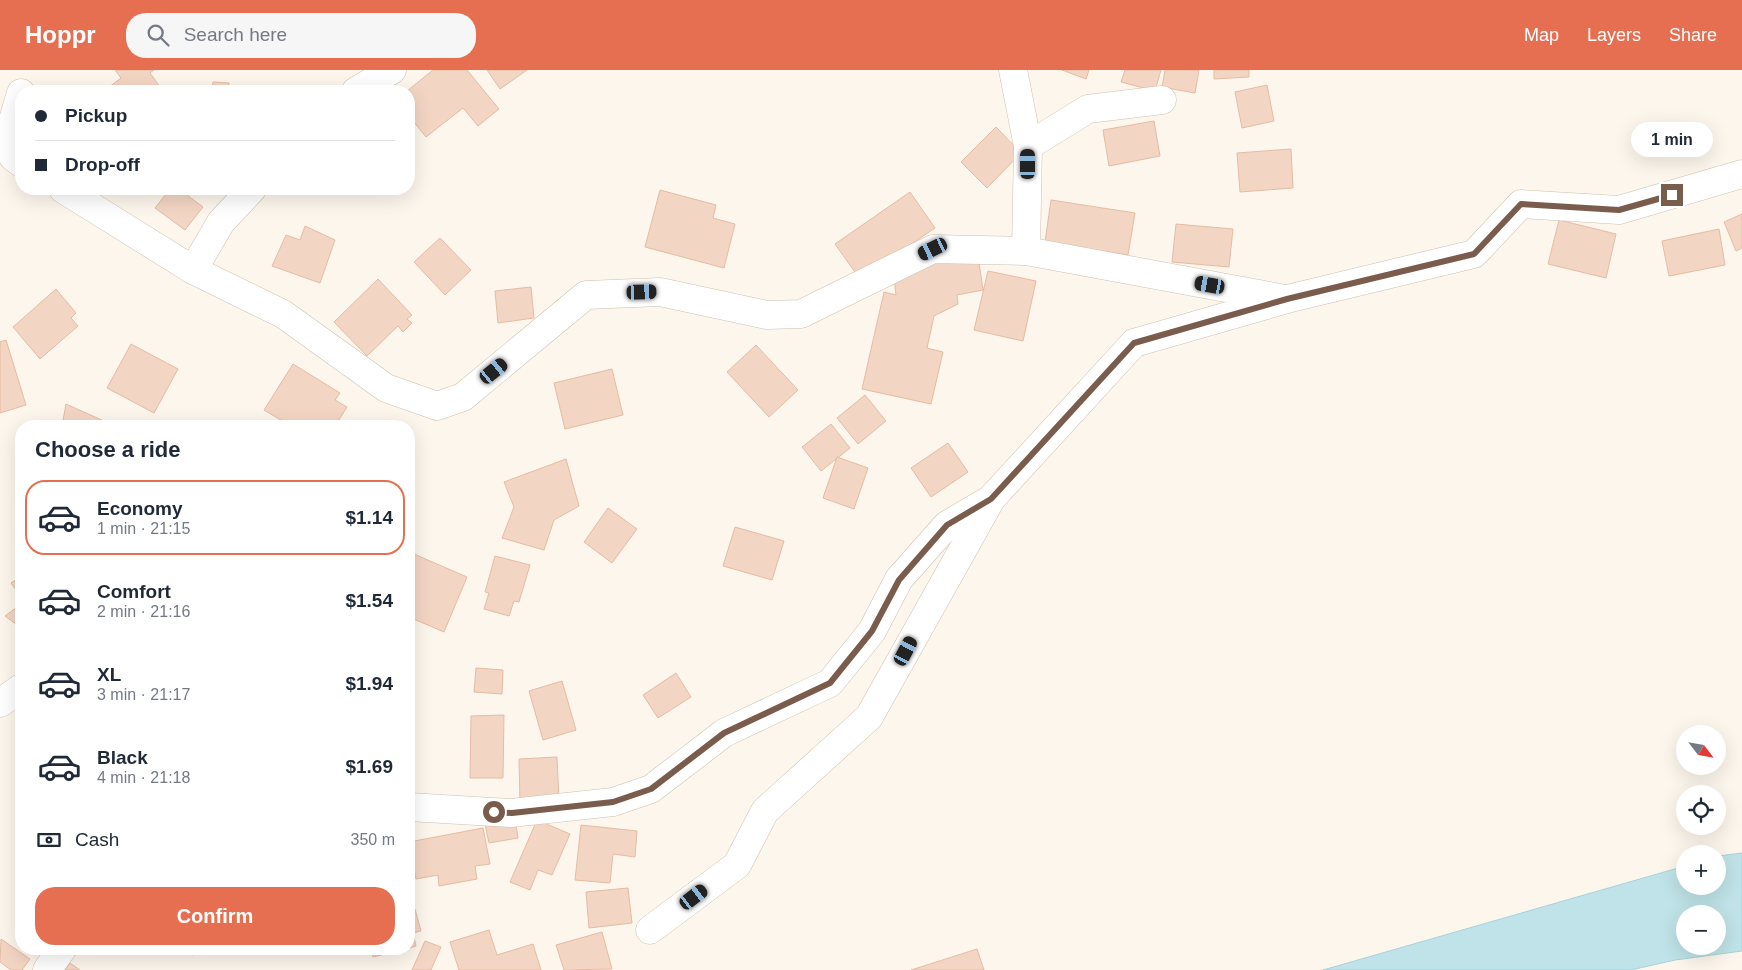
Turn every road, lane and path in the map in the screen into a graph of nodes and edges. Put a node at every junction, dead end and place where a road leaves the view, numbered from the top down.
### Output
1 (28, 70) edge
2 (392, 70) edge
3 (1013, 70) edge
4 (23, 85) edge
5 (366, 85) edge
6 (1162, 100) dead end
7 (15, 113) edge
8 (1028, 146) junction
9 (11, 158) edge
10 (1742, 174) edge
11 (73, 195) edge
12 (246, 195) edge
13 (1026, 251) junction
14 (193, 270) junction
15 (1287, 299) junction
16 (991, 499) junction
17 (15, 692) edge
18 (0, 703) edge
19 (415, 807) edge
20 (650, 930) dead end
21 (58, 955) edge
22 (47, 970) edge

1 - 4 street
2 - 5 street
3 - 8 street
6 - 8 street
7 - 9 street
8 - 13 street
10 - 15 street
11 - 14 street
12 - 14 street
13 - 14 street
13 - 15 street
15 - 16 street
16 - 19 street
16 - 20 street
17 - 18 street
21 - 22 street

